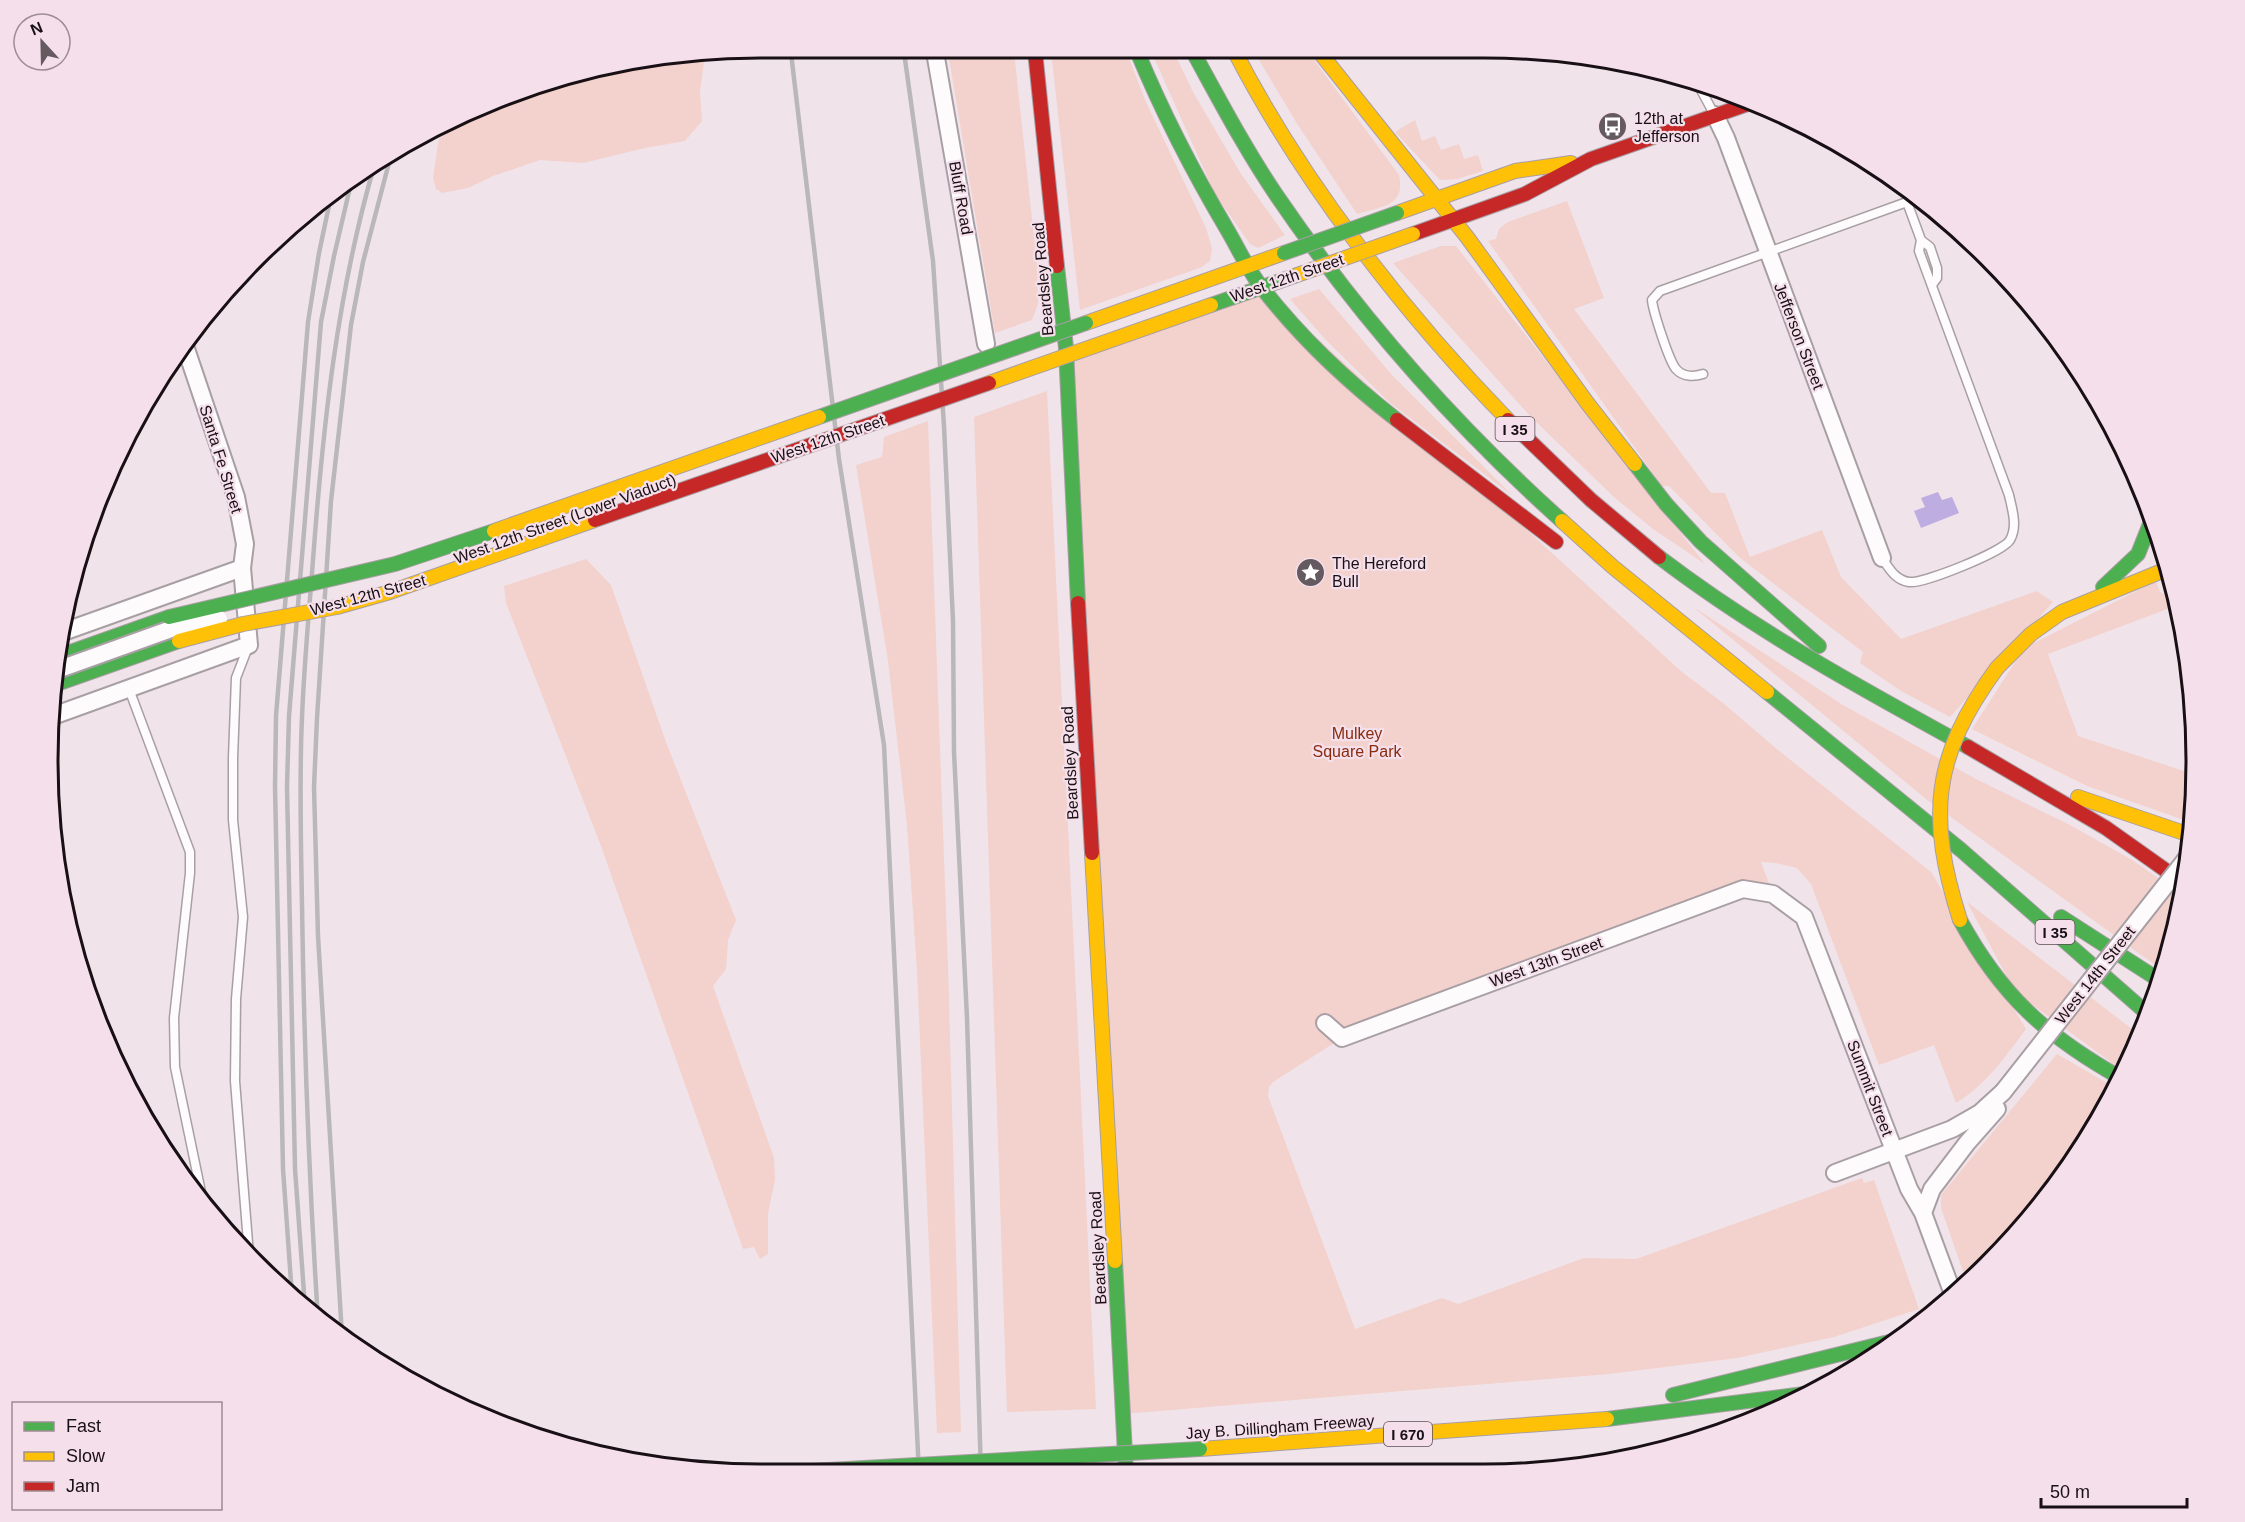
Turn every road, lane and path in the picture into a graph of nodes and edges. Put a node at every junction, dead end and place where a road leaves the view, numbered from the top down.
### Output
1 (936, 58) edge
2 (1036, 58) edge
3 (1140, 58) edge
4 (1197, 58) edge
5 (1239, 58) edge
6 (1324, 58) edge
7 (1703, 94) edge
8 (1739, 107) edge
9 (1715, 115) junction
10 (1591, 159) junction
11 (1437, 199) junction
12 (1907, 202) joint
13 (1454, 221) junction
14 (1767, 252) junction
15 (1248, 265) junction
16 (1261, 287) junction
17 (1065, 342) junction
18 (986, 344) dead end
19 (188, 355) edge
20 (1703, 374) dead end
21 (2147, 531) edge
22 (1567, 549) dead end
23 (1882, 558) joint
24 (242, 568) junction
25 (2161, 572) edge
26 (1613, 585) dead end
27 (2062, 612) junction
28 (71, 629) edge
29 (249, 645) junction
30 (67, 653) edge
31 (65, 667) edge
32 (64, 682) edge
33 (129, 688) junction
34 (1784, 705) junction
35 (1895, 708) junction
36 (60, 713) edge
37 (2018, 776) junction
38 (2182, 832) edge
39 (1961, 850) junction
40 (2177, 870) edge
41 (2176, 878) edge
42 (1773, 894) joint
43 (2153, 976) edge
44 (2141, 1008) edge
45 (1325, 1023) dead end
46 (2113, 1073) edge
47 (2003, 1092) junction
48 (1895, 1151) junction
49 (1835, 1173) dead end
50 (199, 1182) edge
51 (1923, 1213) junction
52 (248, 1240) edge
53 (1950, 1286) edge
54 (1873, 1346) edge
55 (1782, 1397) edge
56 (1617, 1418) junction
57 (934, 1464) edge
58 (1125, 1464) edge

1 - 18 street, Bluff Road
2 - 17 main road, Beardsley Road
3 - 15 main road
4 - 34 main road, I 35
5 - 35 main road, I 35
6 - 11 main road
7 - 9 lane
8 - 9 main road, West 12th Street
9 - 10 main road, West 12th Street
9 - 14 street, Jefferson Street
10 - 11 main road, West 12th Street
10 - 13 main road, West 12th Street
11 - 13 main road
11 - 15 main road, West 12th Street, bridge
12 - 14 lane
12 - 23 lane
13 - 16 main road, West 12th Street, bridge
13 - 35 main road
14 - 20 lane
14 - 23 street, Jefferson Street
15 - 16 main road
15 - 30 main road, West 12th Street, bridge
16 - 22 main road
16 - 32 main road, West 12th Street, bridge
17 - 31 street, West 12th Street (Lower Viaduct), bridge
17 - 58 main road, Beardsley Road
19 - 24 street, Santa Fe Street
21 - 27 main road
24 - 28 street
24 - 29 street, Santa Fe Street
25 - 27 main road
26 - 34 main road
27 - 46 main road, bridge
29 - 33 street
29 - 52 lane
33 - 36 street
33 - 50 lane
34 - 39 main road, I 35
35 - 37 main road, I 35
37 - 38 main road, I 35
37 - 41 main road, I 35
39 - 43 main road, I 35
39 - 44 main road, I 35
40 - 47 street, West 14th Street, bridge
42 - 45 street, West 13th Street
42 - 48 street, Summit Street
47 - 48 street, West 14th Street
47 - 51 street, West 14th Street
48 - 49 street, West 14th Street
48 - 51 street, Summit Street
51 - 53 street, Summit Street
54 - 56 main road
55 - 56 main road, Jay B. Dillingham Freeway / I 670
56 - 57 main road, Jay B. Dillingham Freeway / I 670, bridge

